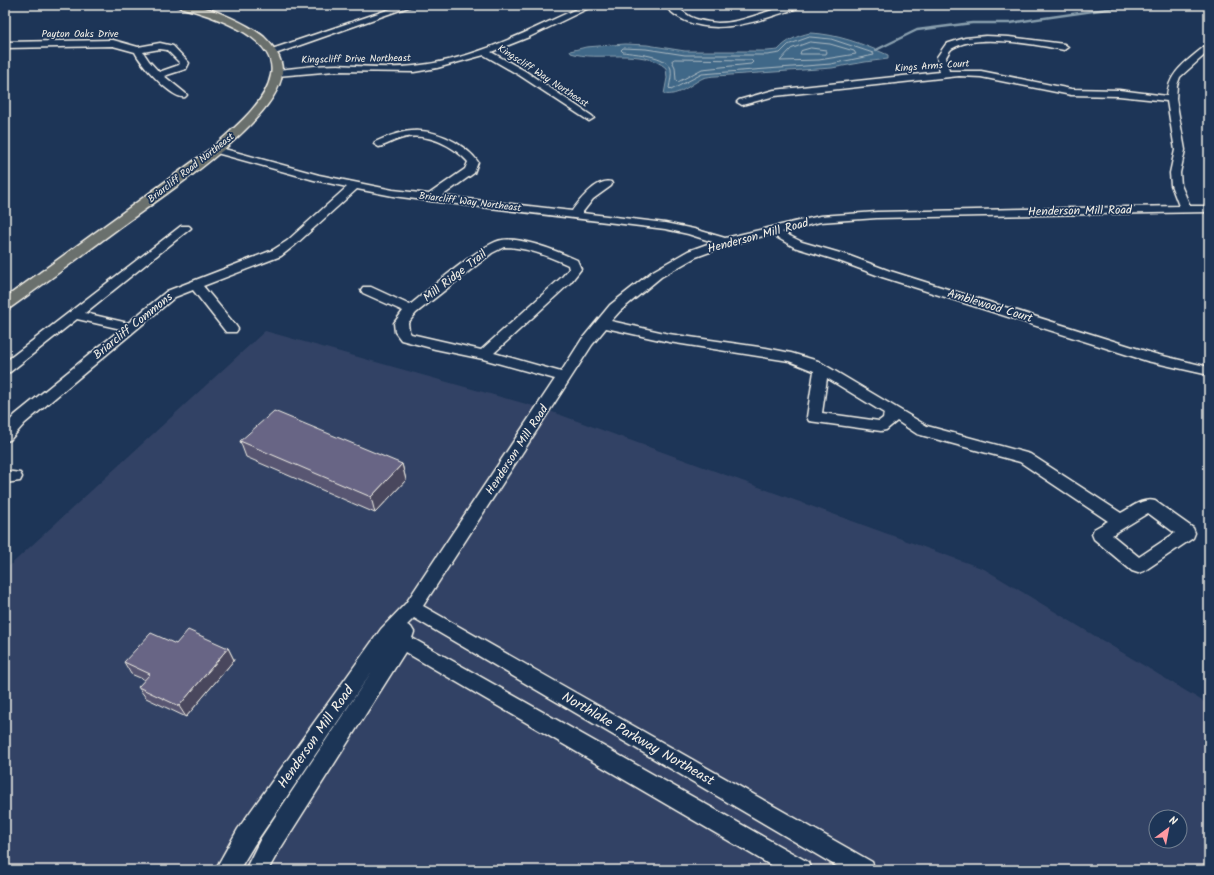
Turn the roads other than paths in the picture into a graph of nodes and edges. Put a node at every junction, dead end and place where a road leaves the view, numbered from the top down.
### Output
1 (182, 5) edge
2 (591, 5) edge
3 (668, 5) edge
4 (798, 5) edge
5 (197, 6) edge
6 (404, 6) edge
7 (5, 45) edge
8 (1064, 47) dead end
9 (1209, 47) edge
10 (138, 50) junction
11 (272, 52) junction
12 (485, 52) junction
13 (278, 73) junction
14 (158, 75) junction
15 (945, 75) junction
16 (182, 95) dead end
17 (1171, 99) junction
18 (742, 102) dead end
19 (589, 118) dead end
20 (379, 144) dead end
21 (217, 150) junction
22 (607, 184) dead end
23 (354, 186) junction
24 (431, 198) junction
25 (1186, 209) junction
26 (1209, 209) edge
27 (576, 214) junction
28 (185, 228) dead end
29 (774, 231) junction
30 (725, 242) junction
31 (195, 284) junction
32 (367, 290) dead end
33 (5, 305) edge
34 (411, 310) junction
35 (74, 314) junction
36 (603, 323) junction
37 (130, 327) junction
38 (231, 330) dead end
39 (484, 355) junction
40 (5, 369) edge
41 (821, 369) junction
42 (1209, 371) edge
43 (564, 377) junction
44 (891, 412) junction
45 (5, 436) edge
46 (1120, 521) junction
47 (412, 608) junction
48 (395, 638) junction
49 (226, 870) edge
50 (256, 870) edge
51 (800, 870) edge
52 (864, 870) edge

1 - 5 main road
2 - 12 street, Kingscliff Drive Northeast
3 - 4 street
5 - 11 main road
6 - 11 street
7 - 10 street, Payton Oaks Drive
8 - 15 street
9 - 17 street
10 - 14 street
10 - 14 street
11 - 13 main road
12 - 13 street, Kingscliff Drive Northeast
12 - 19 street, Kingscliff Way Northeast
13 - 21 main road, Briarcliff Road Northeast
14 - 16 street
15 - 17 street, Kings Arms Court
15 - 18 street, Kings Arms Court
17 - 25 street
20 - 24 street
21 - 23 street, Briarcliff Way Northeast
21 - 33 main road, Briarcliff Road Northeast
22 - 27 street
23 - 24 street, Briarcliff Way Northeast
23 - 31 street, Briarcliff Commons
24 - 27 street, Briarcliff Way Northeast
25 - 26 street, Henderson Mill Road
25 - 29 street, Henderson Mill Road
27 - 30 street, Briarcliff Way Northeast
28 - 35 street
29 - 30 street, Henderson Mill Road
29 - 42 street, Amblewood Court
30 - 36 street, Henderson Mill Road
31 - 37 street, Briarcliff Commons
31 - 38 street
32 - 34 street
34 - 39 street, Mill Ridge Trail
34 - 39 street, Mill Ridge Trail
35 - 37 street
35 - 40 street
36 - 41 street
36 - 43 street, Henderson Mill Road
37 - 45 street, Briarcliff Commons
39 - 43 street, Mill Ridge Trail
41 - 44 street
41 - 44 street
43 - 47 street, Henderson Mill Road
44 - 46 street
46 - 46 street
47 - 48 street, Henderson Mill Road
47 - 52 street, Northlake Parkway Northeast
48 - 49 street, Henderson Mill Road
48 - 50 street, Henderson Mill Road
48 - 51 street

